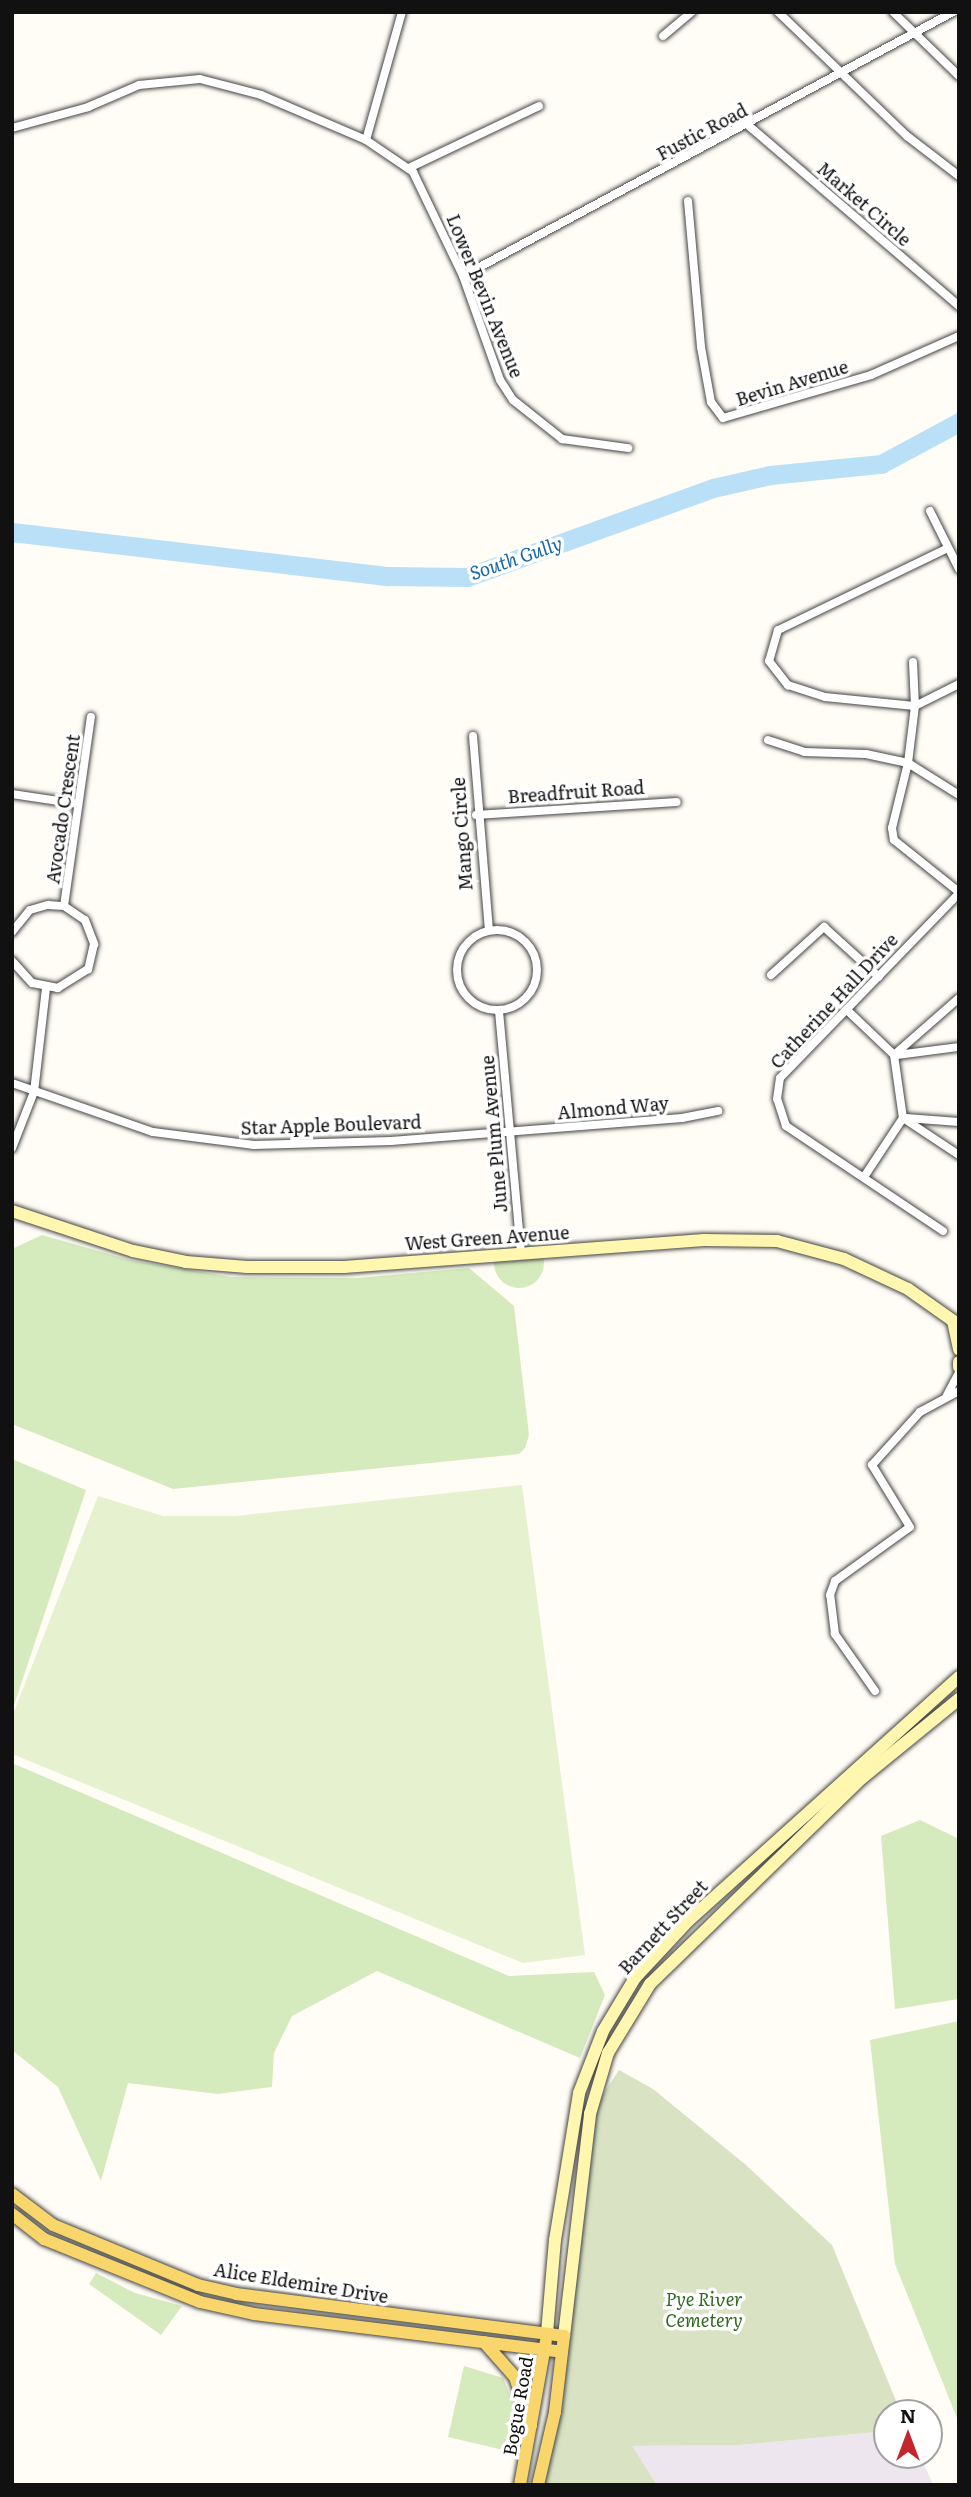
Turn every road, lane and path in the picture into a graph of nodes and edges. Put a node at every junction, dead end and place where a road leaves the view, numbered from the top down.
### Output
1 (402, 12) edge
2 (692, 12) edge
3 (778, 12) edge
4 (893, 12) edge
5 (953, 12) edge
6 (915, 35) junction
7 (663, 36) dead end
8 (837, 74) junction
9 (959, 76) edge
10 (538, 106) dead end
11 (749, 126) junction
12 (12, 128) edge
13 (366, 140) junction
14 (409, 168) junction
15 (959, 176) edge
16 (688, 201) dead end
17 (463, 276) junction
18 (959, 306) edge
19 (959, 336) edge
20 (628, 448) dead end
21 (930, 511) dead end
22 (948, 548) junction
23 (959, 569) edge
24 (913, 662) dead end
25 (959, 684) edge
26 (915, 706) junction
27 (91, 717) dead end
28 (473, 736) dead end
29 (768, 740) dead end
30 (908, 763) junction
31 (12, 794) edge
32 (959, 795) edge
33 (677, 802) dead end
34 (78, 804) junction
35 (476, 815) junction
36 (959, 892) edge
37 (64, 906) junction
38 (489, 930) junction
39 (12, 933) edge
40 (12, 961) edge
41 (771, 975) dead end
42 (879, 976) junction
43 (46, 988) junction
44 (959, 998) edge
45 (499, 1011) junction
46 (848, 1011) junction
47 (959, 1047) edge
48 (894, 1055) junction
49 (12, 1083) edge
50 (34, 1092) junction
51 (718, 1111) dead end
52 (903, 1118) junction
53 (959, 1122) edge
54 (509, 1131) junction
55 (12, 1148) edge
56 (959, 1155) edge
57 (864, 1177) junction
58 (12, 1211) edge
59 (943, 1231) dead end
60 (521, 1254) junction
61 (956, 1323) edge
62 (959, 1349) edge
63 (959, 1367) edge
64 (959, 1391) edge
65 (947, 1395) junction
66 (959, 1677) edge
67 (875, 1691) dead end
68 (959, 1699) edge
69 (12, 2194) edge
70 (12, 2214) edge
71 (547, 2333) junction
72 (565, 2336) junction
73 (484, 2342) junction
74 (546, 2349) junction
75 (562, 2352) junction
76 (533, 2432) junction
77 (520, 2485) edge
78 (538, 2485) edge

1 - 13 street
2 - 7 street
3 - 8 street
4 - 6 street
5 - 6 street, Fustic Road
6 - 8 street, Fustic Road
6 - 9 street
8 - 11 street, Fustic Road
8 - 15 street
10 - 14 street
11 - 17 street, Fustic Road
11 - 18 street, Market Circle
12 - 13 street
13 - 14 street
14 - 17 street, Lower Bevin Avenue
16 - 19 street, Bevin Avenue
17 - 20 street, Lower Bevin Avenue
21 - 22 street
22 - 23 street
22 - 26 street
24 - 26 street
25 - 26 street
26 - 30 street
27 - 34 street, Avocado Crescent
28 - 35 street, Mango Circle
29 - 30 street
30 - 32 street
30 - 36 street
31 - 34 street
33 - 35 street, Breadfruit Road
34 - 37 street, Avocado Crescent
35 - 38 street, Mango Circle
36 - 42 street, Catherine Hall Drive
37 - 39 street
37 - 43 street
38 - 45 street
38 - 45 street
40 - 43 street
41 - 42 street
42 - 46 street, Catherine Hall Drive
43 - 50 street
44 - 48 street
45 - 54 street, June Plum Avenue
46 - 48 street
46 - 57 street, Catherine Hall Drive
47 - 48 street
48 - 52 street
49 - 50 street, Star Apple Boulevard
50 - 54 street, Star Apple Boulevard
50 - 55 street
51 - 54 street, Almond Way
52 - 53 street
52 - 56 street
52 - 57 street
54 - 60 street, June Plum Avenue
57 - 59 street, Catherine Hall Drive
58 - 60 main road, West Green Avenue
60 - 61 main road, West Green Avenue
61 - 62 main road, West Green Avenue
63 - 65 street
64 - 65 street
65 - 67 street
66 - 71 main road, Barnett Street
68 - 72 main road, Barnett Street
69 - 71 main road, Alice Eldemire Drive
70 - 73 main road, Alice Eldemire Drive
71 - 72 main road, Alice Eldemire Drive
71 - 74 main road, Bogue Road
72 - 75 main road, Bogue Road
73 - 74 main road, Alice Eldemire Drive
73 - 76 main road
74 - 75 main road, Alice Eldemire Drive
74 - 76 main road, Bogue Road
75 - 78 main road, Bogue Road
76 - 77 main road, Bogue Road

